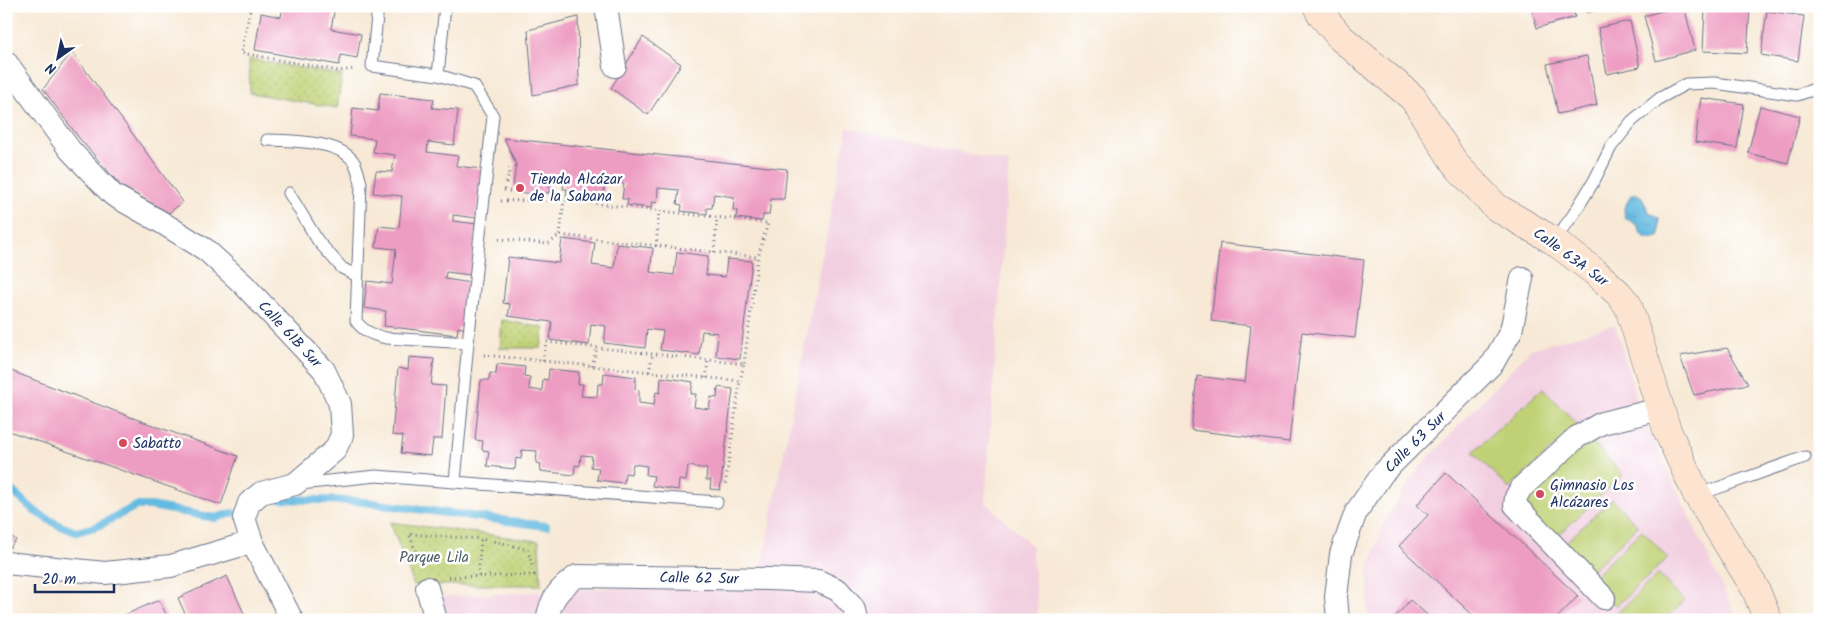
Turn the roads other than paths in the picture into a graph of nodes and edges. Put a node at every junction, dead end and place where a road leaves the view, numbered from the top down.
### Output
1 (378, 6) edge
2 (445, 6) edge
3 (606, 6) edge
4 (1317, 6) edge
5 (6, 62) edge
6 (615, 66) dead end
7 (438, 75) junction
8 (1820, 85) edge
9 (267, 140) dead end
10 (289, 193) dead end
11 (1554, 241) junction
12 (357, 276) junction
13 (1522, 278) dead end
14 (468, 343) junction
15 (1660, 409) junction
16 (1804, 457) dead end
17 (455, 481) junction
18 (295, 484) junction
19 (1696, 493) junction
20 (721, 499) road end
21 (252, 542) junction
22 (6, 563) edge
23 (426, 582) road end
24 (1604, 598) dead end
25 (288, 619) edge
26 (436, 620) edge
27 (547, 620) edge
28 (857, 620) edge
29 (1338, 620) edge
30 (1768, 620) edge

1 - 7 lane
2 - 7 lane
3 - 6 street
4 - 11 street, Calle 63A Sur
5 - 18 street, Calle 61B Sur
7 - 14 lane
8 - 11 lane
9 - 12 lane
10 - 12 lane
11 - 15 street, Calle 63A Sur
12 - 14 lane
13 - 29 street, Calle 63 Sur
14 - 17 lane
15 - 19 street, Calle 63A Sur
15 - 24 street
16 - 19 lane
17 - 18 lane
17 - 20 lane
18 - 21 street, Calle 61B Sur
19 - 30 street, Calle 63A Sur
21 - 22 street
21 - 25 street, Calle 61B Sur
23 - 26 street
27 - 28 street, Calle 62 Sur

